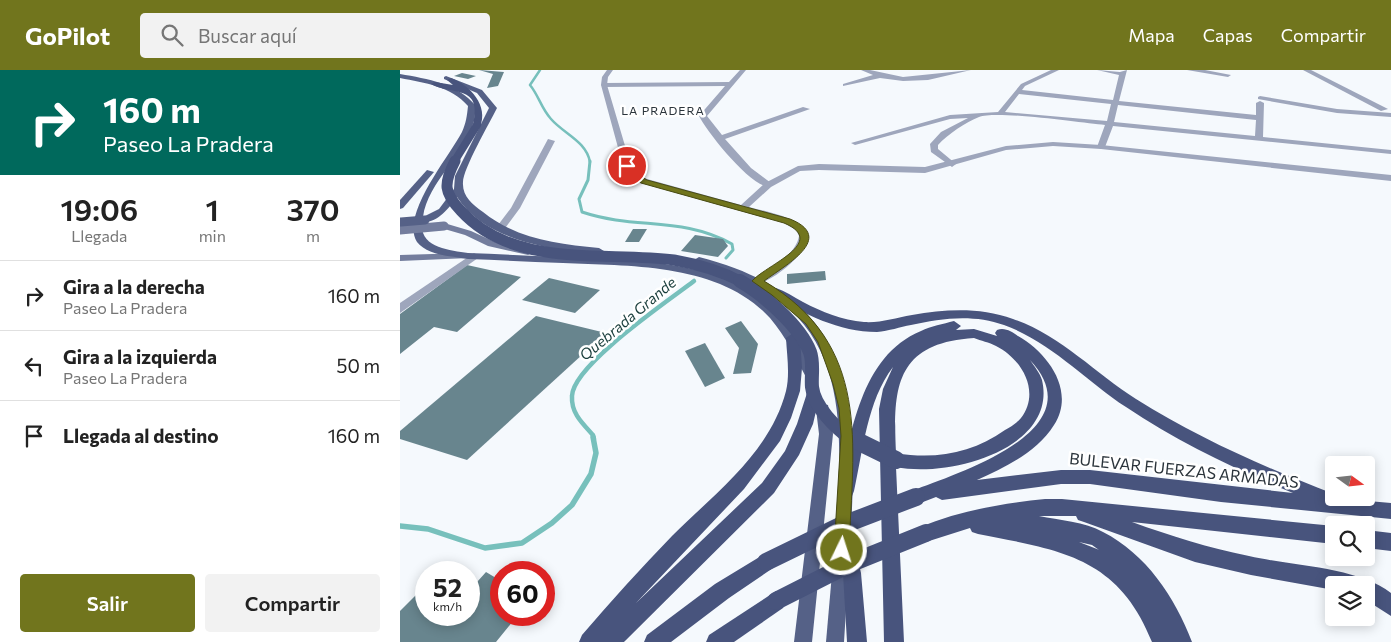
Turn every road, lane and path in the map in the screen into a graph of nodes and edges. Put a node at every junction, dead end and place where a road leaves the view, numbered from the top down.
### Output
1 (409, 70) edge
2 (610, 70) edge
3 (743, 70) edge
4 (864, 70) edge
5 (968, 70) edge
6 (1056, 70) edge
7 (1100, 70) edge
8 (1190, 70) edge
9 (1306, 70) edge
10 (1124, 72) edge
11 (1228, 75) dead end
12 (400, 76) edge
13 (878, 76) junction
14 (451, 80) junction
15 (436, 84) junction
16 (730, 84) junction
17 (604, 85) junction
18 (845, 85) dead end
19 (464, 90) junction
20 (1018, 92) junction
21 (1117, 101) junction
22 (806, 109) dead end
23 (1389, 111) edge
24 (1000, 114) junction
25 (979, 115) junction
26 (1260, 118) junction
27 (1110, 123) junction
28 (720, 138) junction
29 (461, 139) junction
30 (1260, 139) junction
31 (551, 141) dead end
32 (856, 143) dead end
33 (1101, 146) junction
34 (1391, 152) edge
35 (952, 164) junction
36 (1391, 178) edge
37 (768, 185) junction
38 (458, 188) junction
39 (400, 206) edge
40 (742, 209) junction
41 (400, 224) edge
42 (500, 230) junction
43 (616, 253) junction
44 (471, 256) junction
45 (400, 258) edge
46 (757, 281) junction
47 (776, 292) junction
48 (400, 309) edge
49 (793, 338) junction
50 (813, 394) junction
51 (846, 491) junction
52 (920, 495) junction
53 (1062, 506) junction
54 (1349, 508) junction
55 (1391, 511) edge
56 (968, 520) junction
57 (843, 534) junction
58 (1325, 534) edge
59 (1375, 540) edge
60 (1391, 542) edge
61 (1325, 579) edge
62 (1375, 594) edge
63 (1391, 606) edge
64 (636, 616) joint
65 (588, 642) edge
66 (609, 642) edge
67 (654, 642) edge
68 (716, 642) edge
69 (803, 642) edge
70 (835, 642) edge
71 (857, 642) edge
72 (894, 642) edge
73 (1162, 642) edge
74 (1182, 642) edge

1 - 14 main road
2 - 17 street
3 - 16 street
4 - 13 street
5 - 13 street
6 - 20 street
7 - 10 street
8 - 11 street
9 - 23 street
10 - 21 street
12 - 15 main road
13 - 18 street
14 - 19 highway
14 - 38 main road
15 - 19 highway
15 - 29 main road
16 - 17 street
16 - 28 street
17 - 40 street
19 - 50 highway, bridge
20 - 21 street
20 - 24 street
21 - 26 street
21 - 27 street
22 - 28 street
23 - 26 street
24 - 25 street
24 - 27 street
25 - 32 street
25 - 35 street
26 - 30 street
27 - 30 street
27 - 33 street
28 - 37 street
29 - 39 main road
29 - 44 main road
30 - 34 street
31 - 42 street
33 - 35 street
33 - 36 street
35 - 37 street
37 - 40 street
38 - 41 main road, bridge
38 - 42 main road
40 - 46 street
41 - 43 main road, bridge
42 - 43 main road
43 - 46 main road
44 - 45 main road
44 - 48 street
44 - 49 main road
46 - 47 main road
47 - 51 main road
47 - 54 highway
49 - 65 highway
49 - 69 main road
50 - 64 highway
50 - 72 highway, bridge
51 - 52 highway
51 - 57 main road
52 - 54 highway, BULEVAR FUERZAS ARMADAS
52 - 67 highway, BULEVAR FUERZAS ARMADAS, bridge
53 - 56 highway
53 - 58 highway
53 - 61 highway
54 - 55 highway, BULEVAR FUERZAS ARMADAS
56 - 68 highway, bridge
56 - 73 highway
56 - 74 highway
57 - 70 main road
57 - 71 highway
59 - 60 highway
62 - 63 highway
64 - 66 highway

